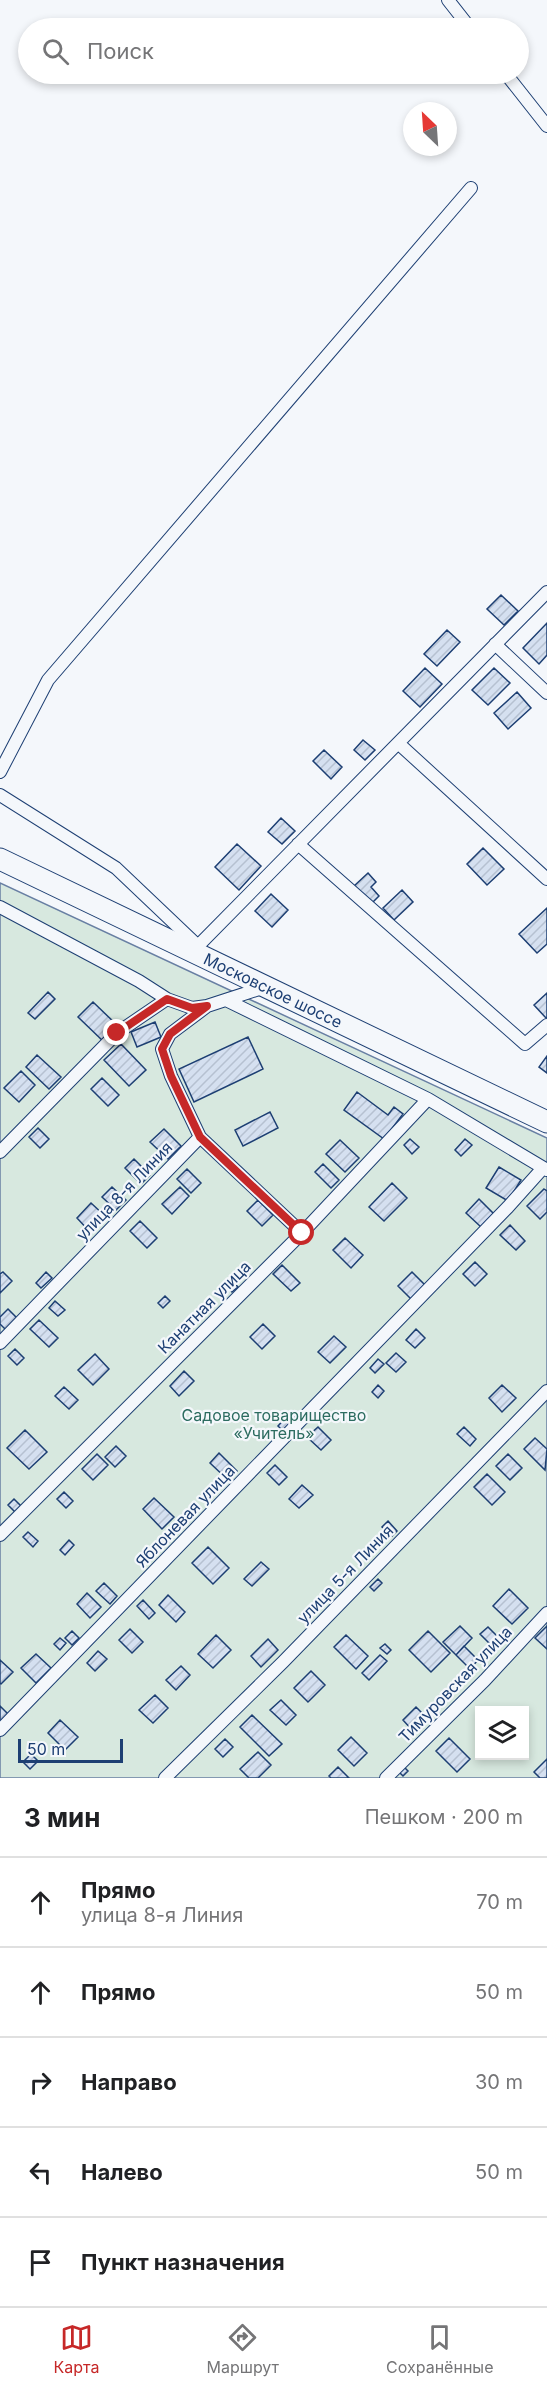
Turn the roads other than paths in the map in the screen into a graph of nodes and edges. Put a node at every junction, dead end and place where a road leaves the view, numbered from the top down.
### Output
1 (448, 0) edge
2 (463, 18) edge
3 (514, 84) edge
4 (547, 126) edge
5 (471, 188) dead end
6 (547, 592) edge
7 (495, 644) junction
8 (547, 693) edge
9 (398, 743) junction
10 (0, 772) edge
11 (0, 795) edge
12 (298, 844) junction
13 (0, 859) edge
14 (547, 879) edge
15 (0, 907) edge
16 (195, 949) junction
17 (266, 987) junction
18 (167, 999) junction
19 (225, 1000) junction
20 (207, 1006) junction
21 (547, 1025) edge
22 (428, 1099) junction
23 (547, 1122) edge
24 (200, 1137) junction
25 (0, 1152) edge
26 (545, 1169) edge
27 (302, 1233) junction
28 (0, 1343) edge
29 (547, 1391) edge
30 (0, 1535) edge
31 (547, 1613) edge
32 (0, 1730) edge
33 (165, 1778) edge
34 (386, 1778) edge

1 - 2 street
3 - 4 street
5 - 10 street
6 - 7 street
7 - 8 street
7 - 9 street
9 - 12 street
9 - 14 street
11 - 16 street
12 - 16 street
12 - 21 street
13 - 16 highway, Московское шоссе
15 - 18 street
16 - 17 highway, Московское шоссе
17 - 19 street
17 - 23 highway, Московское шоссе
18 - 20 street
18 - 25 street
19 - 20 street
19 - 22 street
20 - 24 street
22 - 26 street
22 - 27 street, Канатная улица
24 - 27 street
24 - 28 street, улица 8-я Линия
26 - 32 street, Яблоневая улица
27 - 30 street, Канатная улица
29 - 33 street, улица 5-я Линия
31 - 34 street, Тимуровская улица

